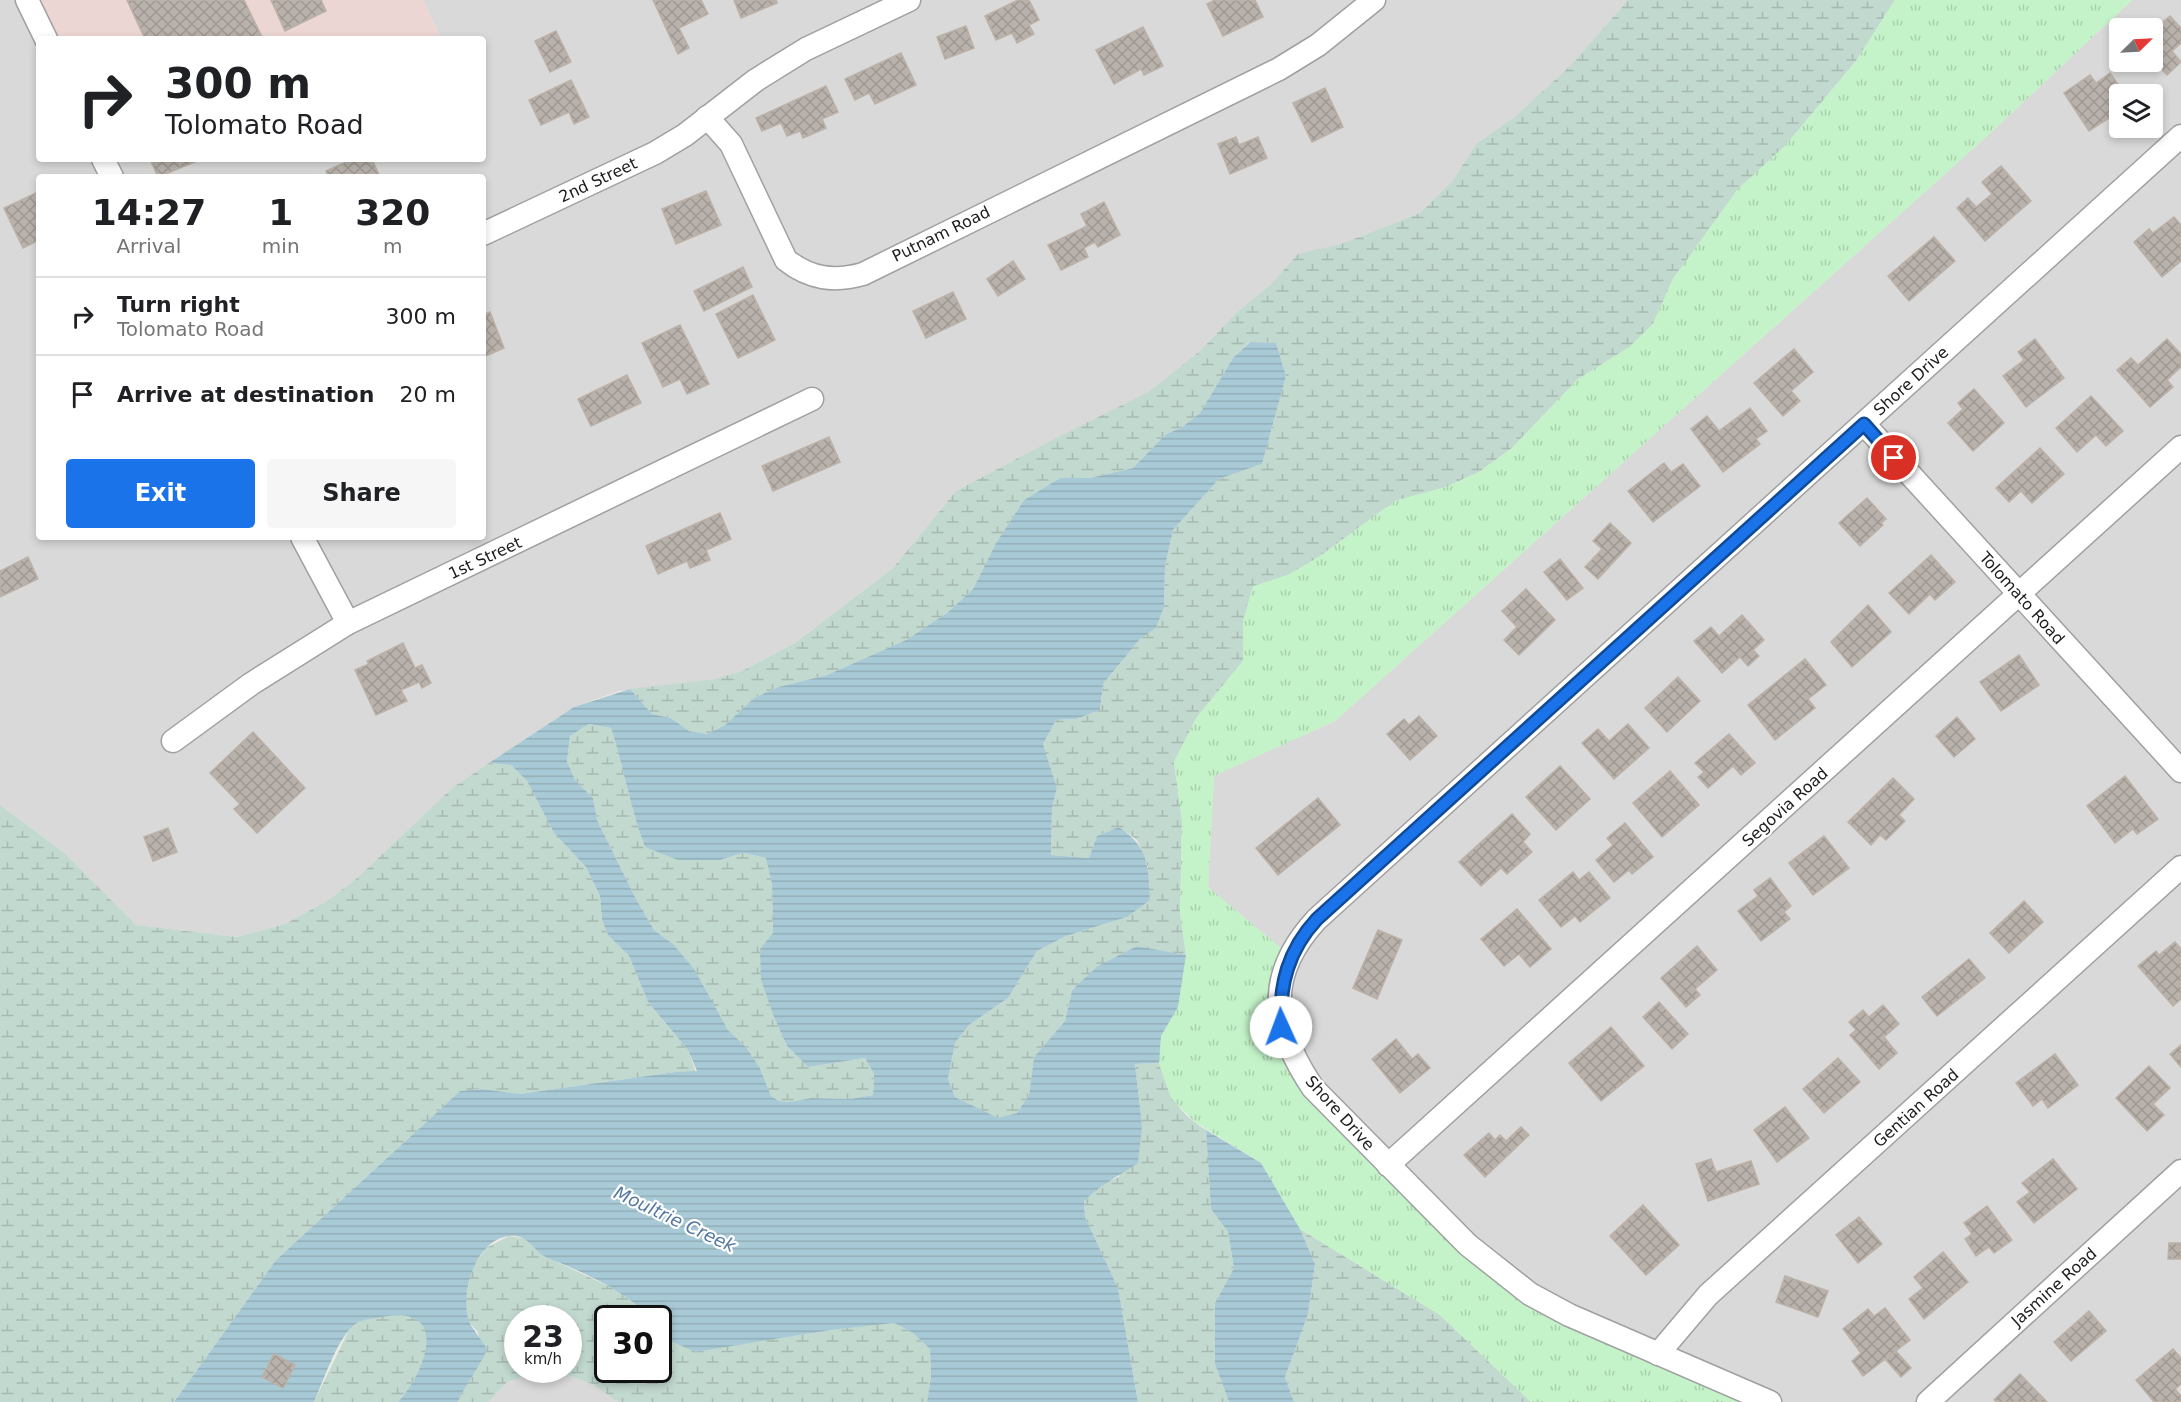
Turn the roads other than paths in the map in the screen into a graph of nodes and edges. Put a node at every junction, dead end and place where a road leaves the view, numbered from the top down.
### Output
1 (27, 0) edge
2 (909, 0) edge
3 (1374, 0) edge
4 (45, 36) edge
5 (707, 117) junction
6 (2181, 136) edge
7 (486, 233) edge
8 (812, 399) dead end
9 (1864, 424) junction
10 (2181, 447) edge
11 (304, 540) edge
12 (2018, 592) junction
13 (348, 623) junction
14 (173, 741) dead end
15 (2181, 771) edge
16 (2181, 867) edge
17 (1388, 1165) junction
18 (2181, 1171) edge
19 (1658, 1354) junction
20 (1770, 1402) edge
21 (1928, 1402) edge

1 - 4 street
2 - 5 street
3 - 5 street, Putnam Road
5 - 7 street, 2nd Street
6 - 9 street, Shore Drive
8 - 13 street, 1st Street
9 - 12 street, Tolomato Road
9 - 17 street, Shore Drive
10 - 12 street, Segovia Road
11 - 13 street
12 - 15 street, Tolomato Road
12 - 17 street, Segovia Road
13 - 14 street, 1st Street
16 - 19 street, Gentian Road
17 - 19 street, Shore Drive
18 - 21 street, Jasmine Road
19 - 20 street, Shore Drive

